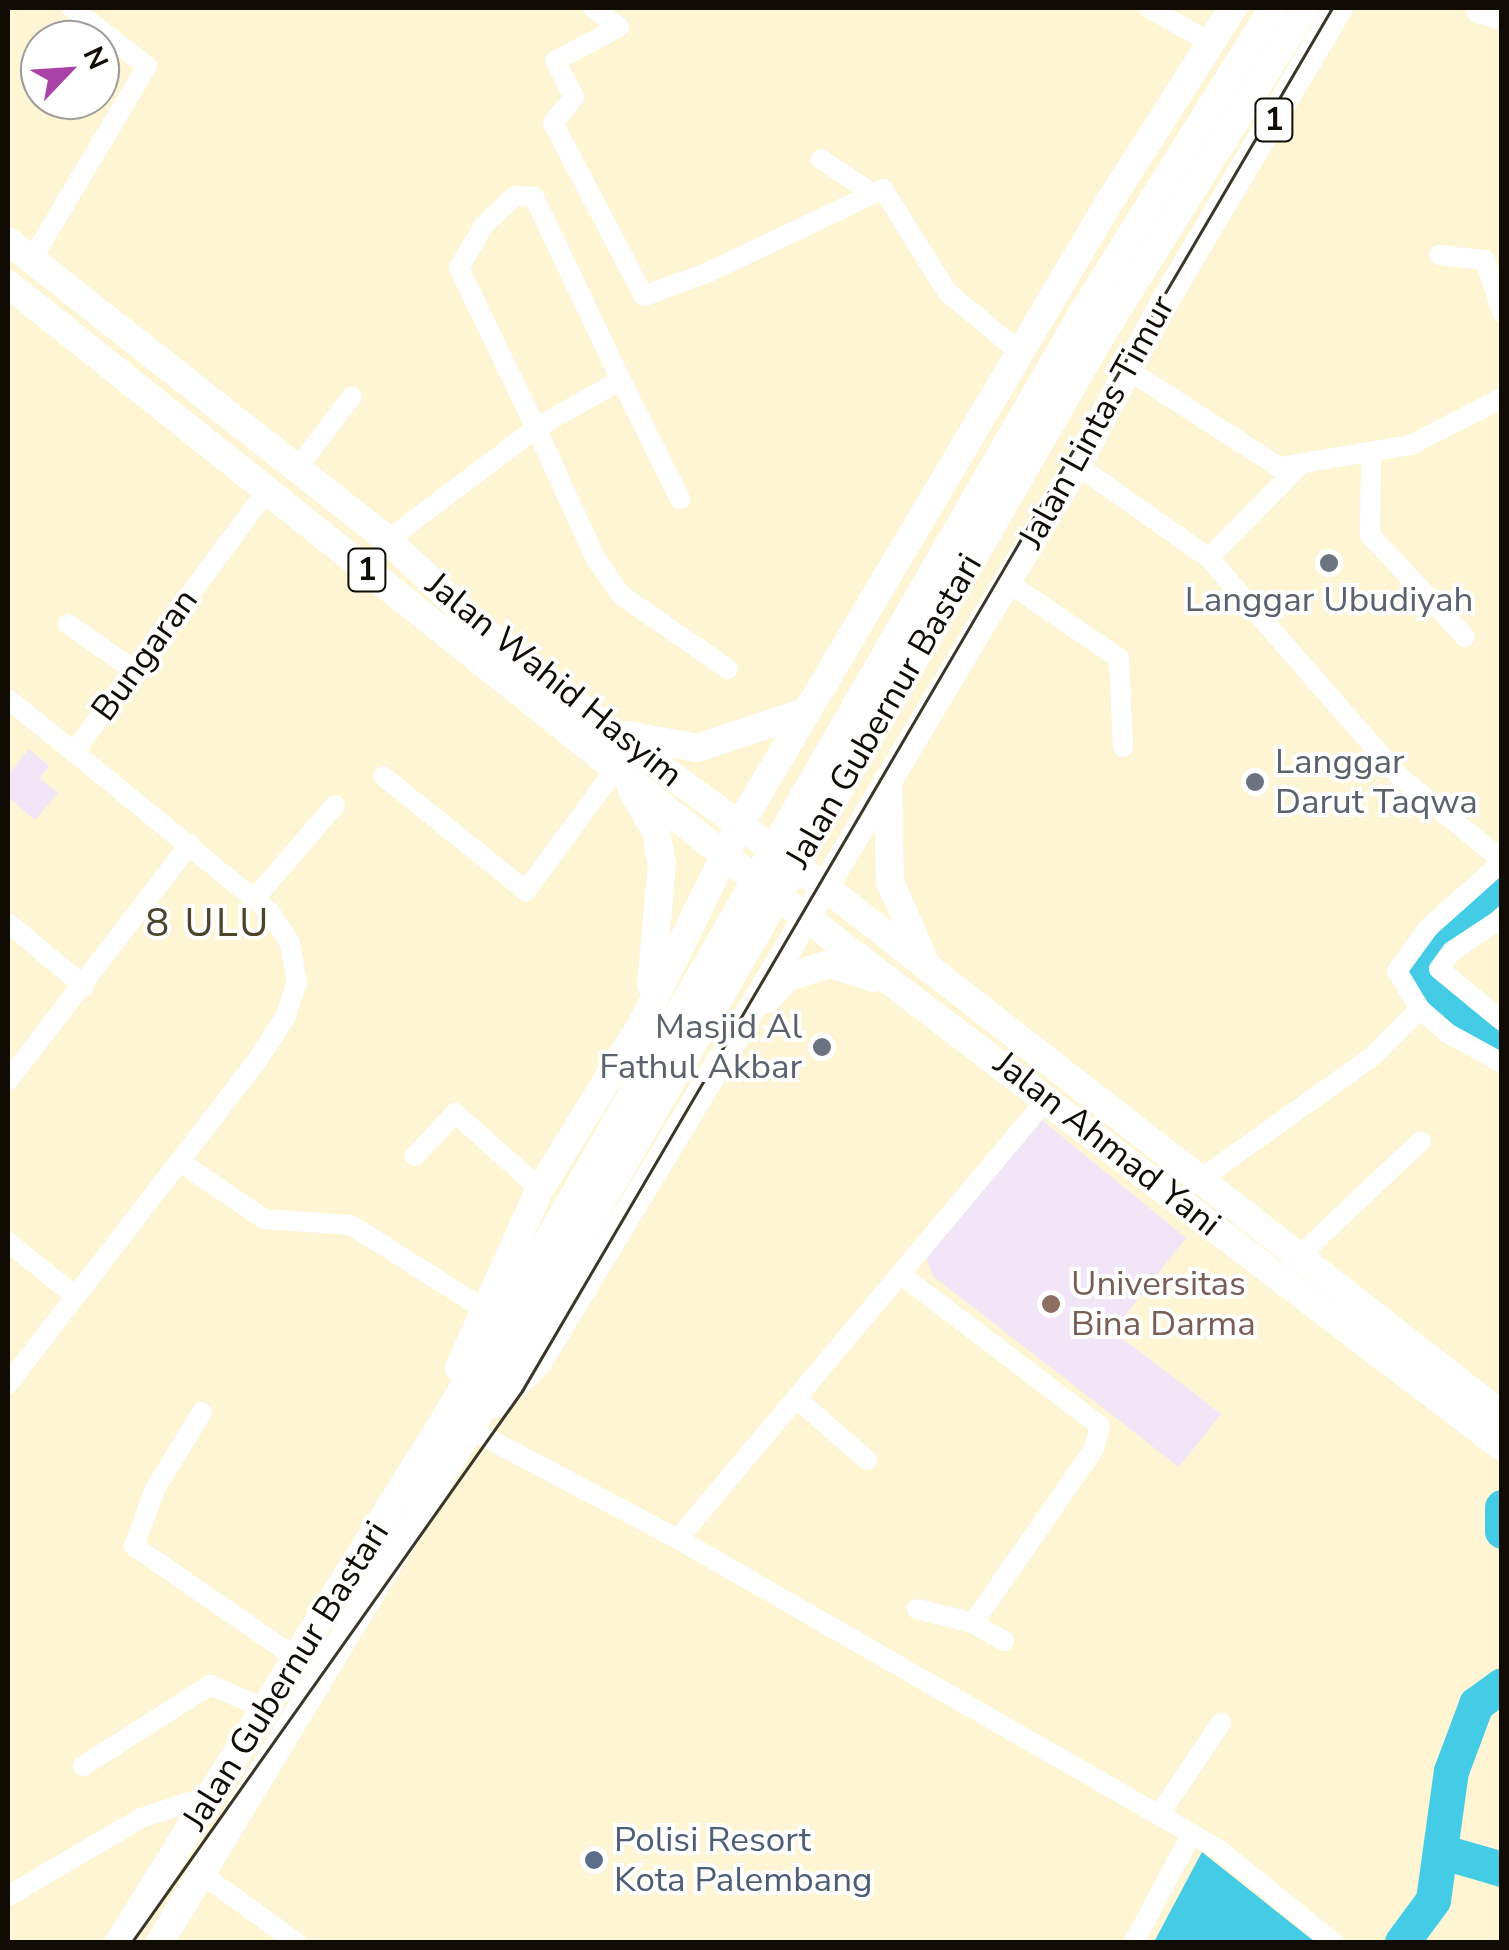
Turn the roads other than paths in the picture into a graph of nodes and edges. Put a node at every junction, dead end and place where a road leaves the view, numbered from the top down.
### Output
1 (72, 8) edge
2 (593, 8) edge
3 (1149, 8) edge
4 (1233, 8) edge
5 (1273, 8) edge
6 (1306, 8) edge
7 (1339, 8) edge
8 (1477, 13) dead end
9 (1502, 20) edge
10 (1210, 42) junction
11 (1229, 79) junction
12 (1175, 98) junction
13 (1230, 132) junction
14 (821, 160) dead end
15 (1245, 165) junction
16 (870, 192) junction
17 (8, 241) edge
18 (1438, 255) dead end
19 (32, 259) junction
20 (8, 284) edge
21 (1502, 312) edge
22 (1092, 323) junction
23 (1022, 354) junction
24 (1130, 370) junction
25 (621, 380) junction
26 (352, 396) dead end
27 (1499, 404) edge
28 (536, 428) junction
29 (1371, 457) junction
30 (1077, 465) junction
31 (1299, 466) junction
32 (298, 469) junction
33 (267, 490) junction
34 (680, 499) dead end
35 (388, 540) junction
36 (1210, 558) junction
37 (1007, 582) junction
38 (68, 624) dead end
39 (1466, 637) dead end
40 (839, 660) junction
41 (728, 669) dead end
42 (134, 670) junction
43 (8, 699) edge
44 (806, 712) junction
45 (924, 720) junction
46 (608, 729) junction
47 (1124, 747) dead end
48 (74, 752) junction
49 (619, 770) junction
50 (383, 776) dead end
51 (888, 779) junction
52 (335, 805) dead end
53 (738, 826) junction
54 (190, 844) junction
55 (725, 856) junction
56 (1502, 861) edge
57 (824, 887) junction
58 (256, 897) junction
59 (805, 917) junction
60 (1502, 918) edge
61 (8, 923) edge
62 (676, 954) junction
63 (84, 986) junction
64 (925, 986) junction
65 (750, 1003) junction
66 (1420, 1008) junction
67 (644, 1020) junction
68 (1502, 1021) edge
69 (16, 1055) edge
70 (1502, 1063) edge
71 (717, 1066) junction
72 (8, 1081) edge
73 (1047, 1100) junction
74 (1420, 1141) dead end
75 (415, 1156) dead end
76 (180, 1160) junction
77 (1198, 1181) junction
78 (540, 1189) junction
79 (8, 1242) edge
80 (1295, 1260) junction
81 (900, 1274) junction
82 (75, 1296) junction
83 (484, 1309) junction
84 (8, 1384) edge
85 (796, 1399) junction
86 (202, 1412) dead end
87 (467, 1413) junction
88 (1498, 1434) edge
89 (867, 1460) dead end
90 (678, 1539) junction
91 (917, 1609) dead end
92 (973, 1624) junction
93 (1004, 1642) dead end
94 (298, 1660) junction
95 (266, 1709) junction
96 (1221, 1722) dead end
97 (83, 1766) dead end
98 (214, 1794) junction
99 (1159, 1815) junction
100 (1192, 1834) junction
101 (203, 1875) junction
102 (8, 1896) edge
103 (119, 1942) edge
104 (160, 1942) edge
105 (296, 1942) edge
106 (1134, 1942) edge
107 (1333, 1942) edge

1 - 19 street
2 - 16 street
3 - 10 street
4 - 10 highway
5 - 11 highway, Jalan Gubernur Bastari
6 - 13 highway, Jalan Gubernur Bastari
7 - 15 highway, Jalan Lintas Timur / 1
8 - 9 street
10 - 12 highway
11 - 12 highway
11 - 22 highway, Jalan Gubernur Bastari
12 - 23 highway
13 - 15 highway
13 - 22 highway, Jalan Gubernur Bastari
14 - 16 street
15 - 24 highway, Jalan Lintas Timur / 1
16 - 23 street
17 - 19 highway, Jalan Wahid Hasyim / 1
18 - 21 street
19 - 32 highway, Jalan Wahid Hasyim / 1
20 - 33 highway, Jalan Wahid Hasyim / 1
22 - 87 highway, Jalan Gubernur Bastari
23 - 40 highway
24 - 30 highway, Jalan Lintas Timur / 1
24 - 31 street
25 - 28 street
25 - 28 street
25 - 34 street
26 - 32 street
27 - 29 street
28 - 35 street
28 - 41 street
29 - 31 street
29 - 39 street
30 - 36 street
30 - 37 highway, Jalan Lintas Timur / 1
31 - 36 street
32 - 35 highway, Jalan Wahid Hasyim / 1
33 - 42 street, Bungaran
33 - 49 highway, Jalan Wahid Hasyim / 1
35 - 46 highway, Jalan Wahid Hasyim / 1
36 - 56 street
37 - 45 highway, Jalan Lintas Timur / 1
37 - 47 street
38 - 42 street
40 - 44 highway
40 - 45 highway
42 - 48 street, Bungaran
43 - 48 street, Bungaran
44 - 46 highway
44 - 53 highway
45 - 51 highway, Jalan Lintas Timur / 1
46 - 53 highway, Jalan Wahid Hasyim / 1
48 - 54 street
49 - 50 street
49 - 55 highway, Jalan Wahid Hasyim / 1
49 - 67 highway
51 - 57 highway, Jalan Lintas Timur / 1
51 - 64 highway
52 - 58 street
53 - 55 highway, Jalan Gubernur Bastari
53 - 57 highway, Jalan Wahid Hasyim / 1
54 - 58 street
54 - 63 street
55 - 59 highway, Jalan Wahid Hasyim / 1
55 - 62 highway, Jalan Gubernur Bastari
56 - 66 street
57 - 59 highway, 1
57 - 64 highway, Jalan Ahmad Yani
58 - 76 street
59 - 64 highway, Jalan Ahmad Yani
59 - 65 highway, Jalan Gubernur Bastari
60 - 68 street
61 - 63 street
62 - 65 highway
62 - 67 highway, Jalan Gubernur Bastari
63 - 69 street
64 - 71 highway
64 - 73 highway, Jalan Ahmad Yani
64 - 77 highway, Jalan Ahmad Yani
65 - 71 highway, Jalan Gubernur Bastari
66 - 70 street
66 - 77 street
67 - 78 highway, Jalan Gubernur Bastari
69 - 72 street
71 - 87 highway, Jalan Gubernur Bastari
73 - 81 street
73 - 88 highway, Jalan Ahmad Yani
74 - 80 street
75 - 78 street
76 - 82 street
76 - 83 street
77 - 80 highway, Jalan Ahmad Yani
78 - 83 highway, Jalan Gubernur Bastari
79 - 82 street
80 - 88 highway, Jalan Ahmad Yani
81 - 85 street
81 - 92 street
82 - 84 street
83 - 87 highway, Jalan Gubernur Bastari
85 - 89 street
85 - 90 street
86 - 94 street
87 - 90 street
87 - 94 highway, Jalan Gubernur Bastari
87 - 101 highway, Jalan Gubernur Bastari
90 - 99 street
91 - 92 street
92 - 93 street
94 - 95 highway, Jalan Gubernur Bastari
95 - 97 street
95 - 98 highway, Jalan Gubernur Bastari
96 - 99 street
98 - 102 street
98 - 103 highway, Jalan Gubernur Bastari
99 - 100 street
100 - 106 street
100 - 107 street
101 - 104 highway, Jalan Gubernur Bastari
101 - 105 street

